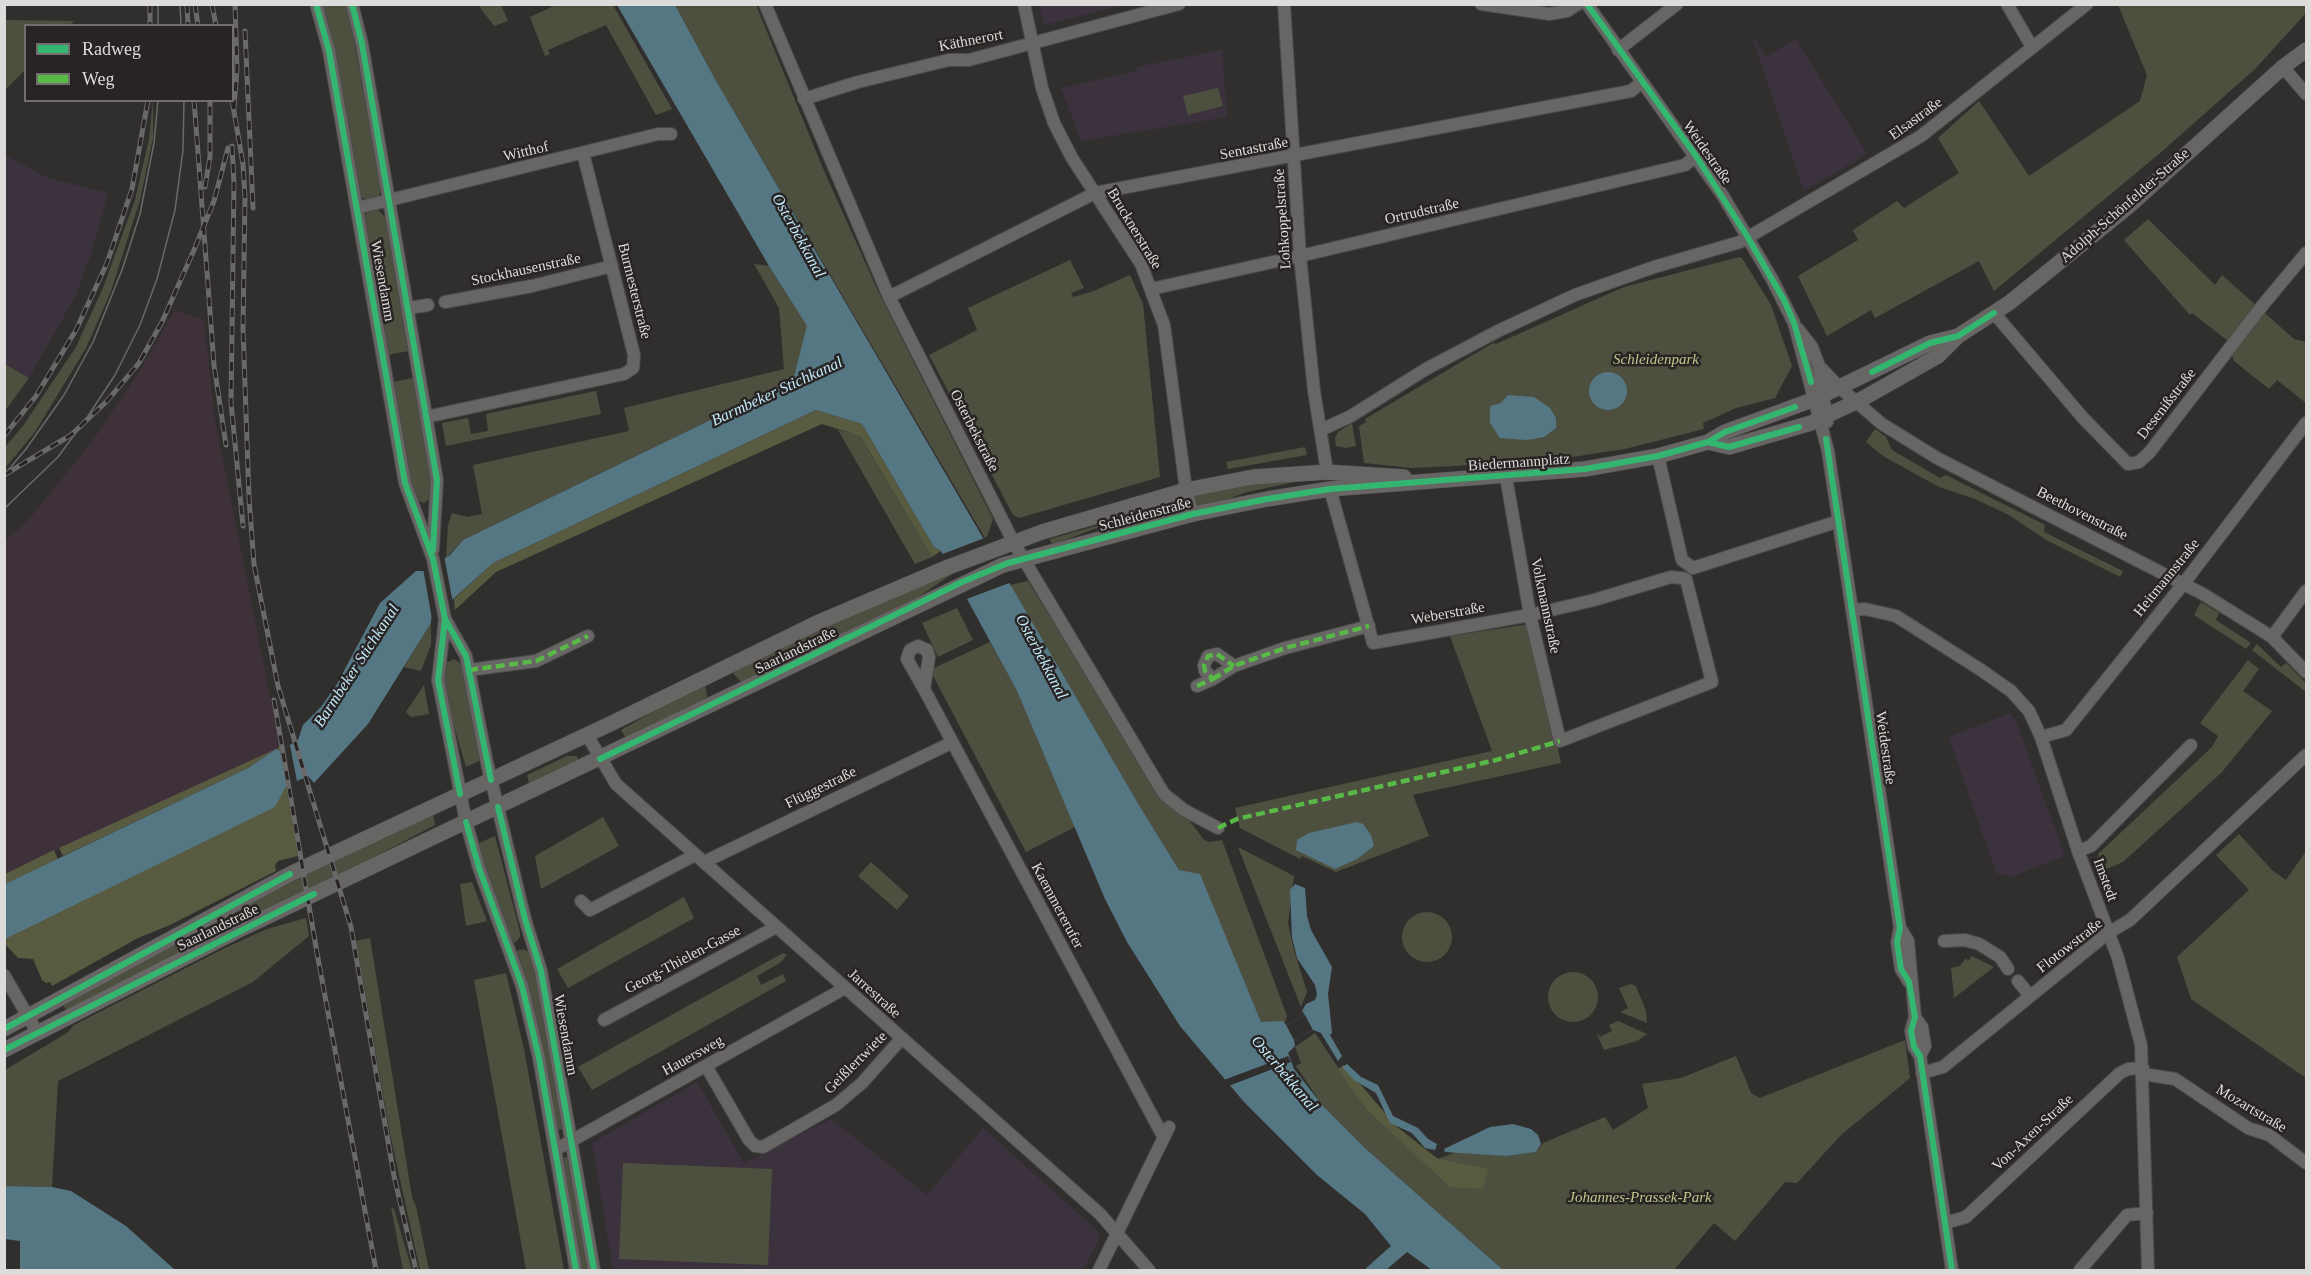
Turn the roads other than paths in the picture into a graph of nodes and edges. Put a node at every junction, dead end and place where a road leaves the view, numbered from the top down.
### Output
1 (316, 4) edge
2 (352, 4) edge
3 (765, 4) edge
4 (1024, 4) edge
5 (1179, 4) edge
6 (1284, 4) edge
7 (1481, 4) edge
8 (1578, 4) edge
9 (1587, 4) edge
10 (1677, 4) edge
11 (2007, 4) edge
12 (2087, 4) edge
13 (2307, 41) edge
14 (1031, 42) junction
15 (2032, 47) junction
16 (1618, 50) junction
17 (2307, 50) edge
18 (2283, 67) junction
19 (1642, 82) junction
20 (2307, 94) edge
21 (804, 99) junction
22 (671, 134) dead end
23 (583, 153) junction
24 (1294, 156) junction
25 (1696, 156) junction
26 (1095, 194) junction
27 (389, 202) junction
28 (357, 208) junction
29 (1747, 236) junction
30 (2307, 253) edge
31 (1300, 256) junction
32 (612, 266) junction
33 (1151, 289) junction
34 (889, 297) junction
35 (446, 302) dead end
36 (428, 305) dead end
37 (408, 308) junction
38 (1994, 313) junction
39 (1794, 324) junction
40 (1958, 336) junction
41 (1824, 370) junction
42 (1840, 388) junction
43 (1820, 397) junction
44 (1856, 402) junction
45 (426, 417) junction
46 (1823, 418) junction
47 (2307, 423) edge
48 (1321, 430) junction
49 (1708, 442) junction
50 (1658, 456) junction
51 (1327, 472) junction
52 (1506, 477) junction
53 (1431, 480) junction
54 (1330, 489) junction
55 (1186, 490) junction
56 (1192, 514) junction
57 (1839, 521) junction
58 (1014, 543) junction
59 (995, 550) joint
60 (433, 559) junction
61 (1025, 559) junction
62 (1003, 565) joint
63 (2184, 583) junction
64 (2307, 591) edge
65 (1852, 610) junction
66 (1530, 615) junction
67 (445, 619) junction
68 (1369, 626) junction
69 (588, 636) dead end
70 (2272, 637) junction
71 (1234, 666) junction
72 (469, 670) junction
73 (2307, 672) edge
74 (1214, 679) junction
75 (1197, 686) dead end
76 (924, 689) dead end
77 (587, 735) junction
78 (2041, 737) junction
79 (1560, 741) joint
80 (951, 743) junction
81 (2192, 745) dead end
82 (2307, 755) edge
83 (600, 759) junction
84 (491, 780) junction
85 (460, 794) junction
86 (498, 807) junction
87 (466, 822) junction
88 (1218, 828) dead end
89 (2078, 851) junction
90 (699, 859) junction
91 (581, 901) dead end
92 (776, 927) junction
93 (2108, 933) junction
94 (1944, 941) dead end
95 (2008, 969) dead end
96 (4, 975) edge
97 (2018, 981) dead end
98 (845, 988) junction
99 (2030, 996) junction
100 (28, 1016) junction
101 (604, 1020) dead end
102 (4, 1029) edge
103 (37, 1032) junction
104 (902, 1038) junction
105 (4, 1050) edge
106 (706, 1066) junction
107 (2143, 1071) junction
108 (1922, 1073) junction
109 (572, 1140) junction
110 (555, 1150) junction
111 (2307, 1163) edge
112 (2146, 1213) junction
113 (1945, 1223) junction
114 (1118, 1234) junction
115 (576, 1270) edge
116 (594, 1270) edge
117 (1099, 1270) edge
118 (1149, 1270) edge
119 (1952, 1270) edge
120 (2080, 1270) edge
121 (2148, 1270) edge

1 - 28 street, Wiesendamm
2 - 27 street, Wiesendamm
3 - 21 street, Osterbekstraße
4 - 14 street, Brucknerstraße
5 - 14 street, Käthnerort
6 - 24 street, Lohkoppelstraße
7 - 8 street
9 - 16 street, Weidestraße
10 - 16 street
11 - 15 street
12 - 15 street, Elsastraße
13 - 18 main road, Adolph-Schönfelder-Straße
14 - 21 street, Käthnerort
14 - 26 street, Brucknerstraße
15 - 29 street, Elsastraße
16 - 19 street, Weidestraße
17 - 18 main road, Adolph-Schönfelder-Straße
18 - 20 street
18 - 38 main road, Adolph-Schönfelder-Straße
19 - 24 street, Sentastraße
19 - 25 street, Weidestraße
21 - 34 street, Osterbekstraße
22 - 23 street, Witthof
23 - 27 street, Witthof
23 - 32 street, Burmesterstraße
24 - 26 street, Sentastraße
24 - 31 street, Lohkoppelstraße
25 - 29 street, Weidestraße
25 - 31 street, Ortrudstraße
26 - 33 street, Brucknerstraße
26 - 34 street, Sentastraße
27 - 28 street
27 - 37 street, Wiesendamm
28 - 60 street, Wiesendamm
29 - 39 street, Weidestraße
29 - 48 street
30 - 38 street, Desenißstraße
31 - 33 street, Ortrudstraße
31 - 48 street, Lohkoppelstraße
32 - 35 street, Stockhausenstraße
32 - 45 street, Burmesterstraße
33 - 55 street, Brucknerstraße
34 - 58 street, Osterbekstraße
36 - 37 street
37 - 45 street, Wiesendamm
38 - 40 main road, Adolph-Schönfelder-Straße
39 - 41 street, Weidestraße
39 - 43 street, Weidestraße
40 - 42 main road, Biedermannplatz
40 - 44 main road, Biedermannplatz
41 - 42 street, Weidestraße
41 - 43 street, Weidestraße
42 - 43 main road, Biedermannplatz
42 - 44 street, Beethovenstraße
43 - 46 street, Weidestraße
43 - 49 main road, Biedermannplatz
44 - 46 main road, Biedermannplatz
44 - 63 street, Beethovenstraße
45 - 60 street, Wiesendamm
46 - 49 main road, Biedermannplatz
46 - 57 street, Weidestraße
47 - 63 street, Heitmannstraße
48 - 51 street
49 - 50 main road, Biedermannplatz
50 - 52 main road, Biedermannplatz
50 - 57 street
51 - 53 main road, Biedermannplatz
51 - 54 main road
51 - 55 main road, Schleidenstraße
52 - 53 main road, Biedermannplatz
52 - 66 street, Volkmannstraße
53 - 54 main road, Biedermannplatz
54 - 56 main road, Schleidenstraße
54 - 68 street
55 - 56 street, Brucknerstraße
55 - 58 main road, Schleidenstraße
56 - 61 main road, Schleidenstraße
57 - 65 street, Weidestraße
58 - 59 main road, Schleidenstraße
58 - 61 street, Osterbekstraße
59 - 77 main road, Saarlandstraße
60 - 67 street, Wiesendamm
61 - 62 main road, Schleidenstraße
61 - 88 street, Osterbekstraße
62 - 83 main road, Saarlandstraße
63 - 70 street, Beethovenstraße
63 - 78 street, Heitmannstraße
64 - 70 street
65 - 78 street, Imstedt
65 - 108 street, Weidestraße
66 - 68 street, Weberstraße
66 - 79 street, Volkmannstraße
66 - 79 street, Weberstraße
67 - 72 street, Wiesendamm
67 - 85 street, Wiesendamm
68 - 71 street
69 - 72 street
70 - 73 street, Beethovenstraße
71 - 74 street
71 - 74 street
72 - 84 street, Wiesendamm
74 - 75 street
76 - 80 street, Kaemmererufer
77 - 83 street, Jarrestraße
77 - 84 main road, Saarlandstraße
78 - 89 street, Imstedt
80 - 90 street, Flüggestraße
80 - 114 street, Kaemmererufer
81 - 89 street
82 - 93 street, Flotowstraße
83 - 86 main road, Saarlandstraße
83 - 90 street, Jarrestraße
84 - 85 main road, Saarlandstraße
84 - 86 street, Wiesendamm
85 - 87 street, Wiesendamm
85 - 100 main road, Saarlandstraße
86 - 87 main road, Saarlandstraße
86 - 109 street, Wiesendamm
87 - 103 main road, Saarlandstraße
87 - 110 street, Wiesendamm
89 - 93 street, Imstedt
90 - 91 street, Flüggestraße
90 - 92 street, Jarrestraße
92 - 98 street, Jarrestraße
92 - 101 street, Georg-Thielen-Gasse
93 - 99 street, Flotowstraße
93 - 107 street, Imstedt
94 - 95 street
96 - 100 street
97 - 99 street
98 - 104 street, Jarrestraße
98 - 106 street, Hauersweg
99 - 108 street, Flotowstraße
100 - 102 main road, Saarlandstraße
100 - 103 street
103 - 105 main road, Saarlandstraße
104 - 106 street, Geißlertwiete
104 - 114 street, Jarrestraße
106 - 109 street, Hauersweg
107 - 111 street, Mozartstraße
107 - 112 street, Imstedt
107 - 113 street, Von-Axen-Straße
108 - 113 street, Weidestraße
109 - 110 street, Hauersweg
109 - 116 street, Wiesendamm
110 - 115 street, Wiesendamm
112 - 120 street
112 - 121 street, Imstedt
113 - 119 street, Weidestraße
114 - 117 street
114 - 118 street, Jarrestraße

